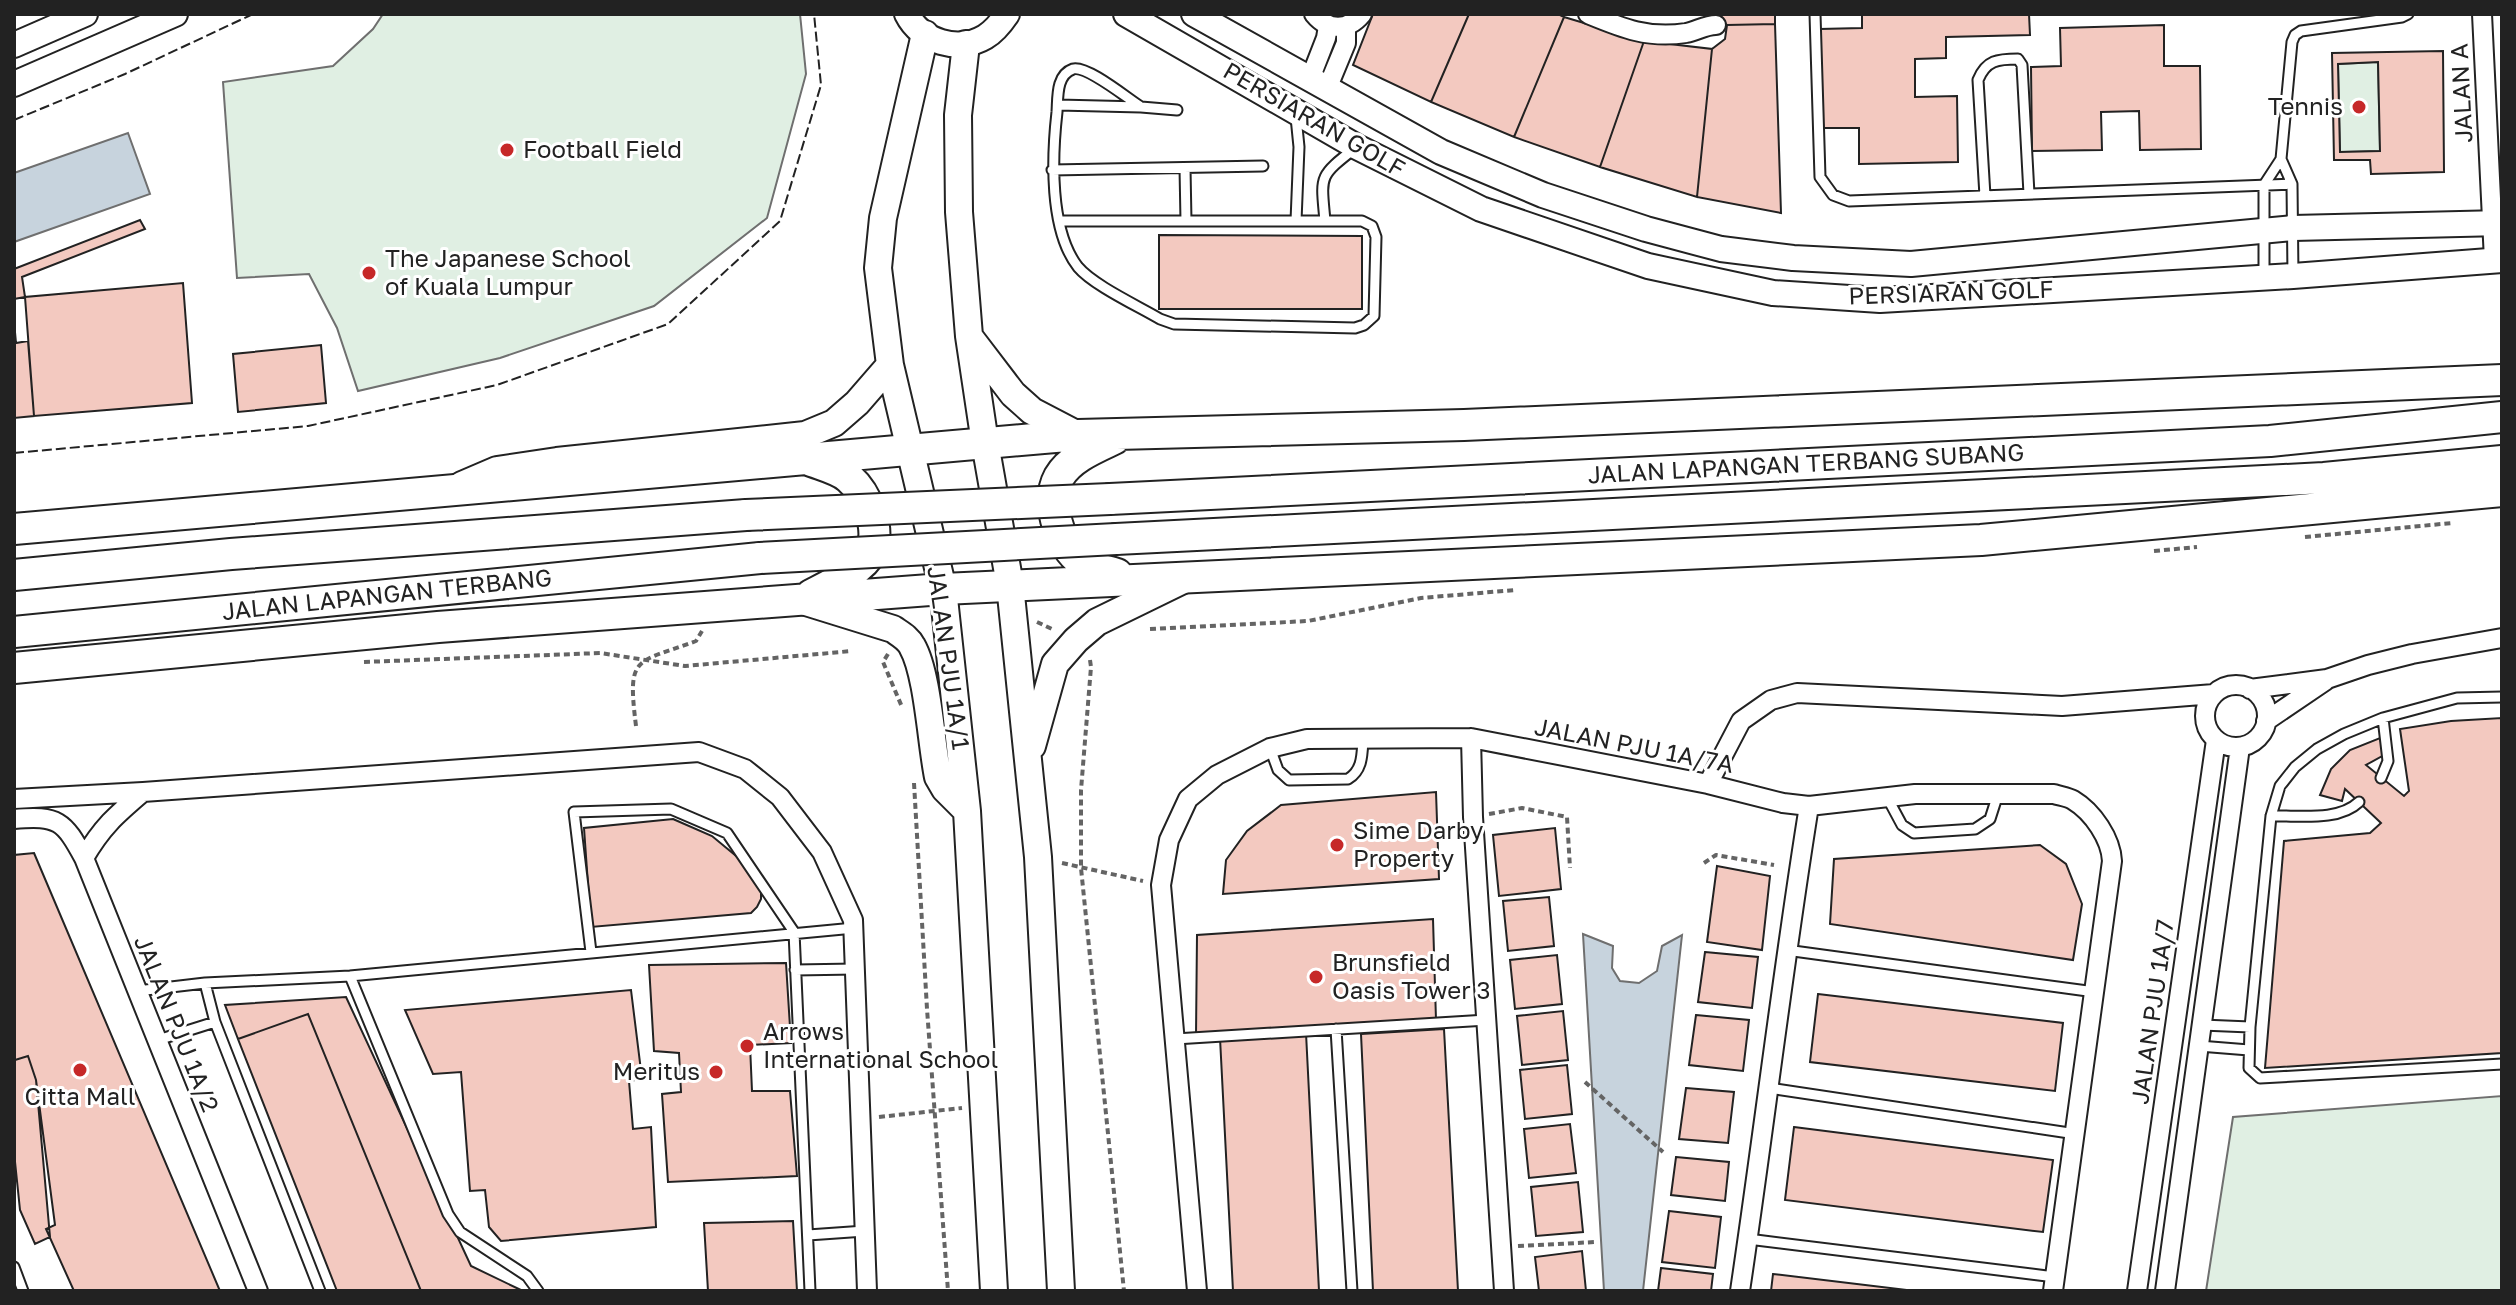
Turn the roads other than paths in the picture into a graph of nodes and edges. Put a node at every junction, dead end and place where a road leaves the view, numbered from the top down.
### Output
1 (85, 14) edge
2 (175, 14) edge
3 (907, 14) edge
4 (1007, 14) edge
5 (1126, 14) edge
6 (1194, 14) edge
7 (1362, 14) edge
8 (1588, 14) edge
9 (1815, 14) edge
10 (2408, 14) edge
11 (2482, 14) edge
12 (1329, 22) edge
13 (1716, 25) dead end
14 (925, 34) junction
15 (966, 44) junction
16 (14, 45) edge
17 (14, 84) edge
18 (1318, 84) junction
19 (1058, 105) junction
20 (1141, 107) junction
21 (1177, 110) dead end
22 (1296, 111) junction
23 (1357, 147) junction
24 (2281, 159) junction
25 (1263, 166) dead end
26 (1185, 168) junction
27 (2496, 169) edge
28 (1052, 170) junction
29 (2292, 184) junction
30 (2264, 185) junction
31 (2029, 194) junction
32 (1985, 196) junction
33 (1060, 221) junction
34 (1186, 221) junction
35 (1296, 221) junction
36 (1325, 221) junction
37 (2497, 223) edge
38 (2293, 228) junction
39 (1646, 229) junction
40 (2266, 231) junction
41 (2498, 260) edge
42 (1648, 266) junction
43 (2293, 276) junction
44 (2264, 277) junction
45 (969, 336) junction
46 (890, 365) junction
47 (2502, 380) edge
48 (2502, 417) edge
49 (1125, 434) junction
50 (1078, 435) junction
51 (985, 443) junction
52 (909, 450) junction
53 (807, 459) junction
54 (2502, 461) edge
55 (451, 489) junction
56 (2502, 491) edge
57 (746, 515) joint
58 (14, 527) edge
59 (760, 558) joint
60 (14, 575) edge
61 (1190, 577) junction
62 (1138, 580) junction
63 (943, 589) junction
64 (1012, 598) junction
65 (799, 600) junction
66 (14, 632) edge
67 (2502, 638) edge
68 (14, 668) edge
69 (2327, 679) junction
70 (2250, 689) junction
71 (2214, 694) junction
72 (2502, 697) edge
73 (2383, 718) junction
74 (2266, 721) junction
75 (1471, 738) junction
76 (1363, 739) junction
77 (2216, 740) junction
78 (2240, 747) junction
79 (1270, 748) junction
80 (1028, 760) junction
81 (2381, 778) dead end
82 (1708, 784) junction
83 (143, 792) junction
84 (1998, 794) junction
85 (1887, 797) junction
86 (14, 799) edge
87 (2359, 802) dead end
88 (1809, 806) junction
89 (967, 811) junction
90 (2271, 816) junction
91 (14, 819) edge
92 (84, 858) junction
93 (854, 928) junction
94 (794, 932) junction
95 (1786, 950) junction
96 (591, 952) junction
97 (855, 969) junction
98 (795, 970) junction
99 (350, 976) junction
100 (205, 983) junction
101 (137, 991) junction
102 (2095, 992) junction
103 (1487, 1020) junction
104 (215, 1022) junction
105 (2202, 1025) junction
106 (2250, 1027) junction
107 (1336, 1029) junction
108 (1173, 1039) junction
109 (157, 1041) junction
110 (2199, 1046) junction
111 (2249, 1050) junction
112 (2502, 1064) edge
113 (1769, 1088) junction
114 (2076, 1134) junction
115 (865, 1231) junction
116 (808, 1235) junction
117 (1748, 1239) junction
118 (14, 1267) edge
119 (2054, 1284) edge
120 (23, 1291) edge
121 (258, 1291) edge
122 (320, 1291) edge
123 (538, 1291) edge
124 (810, 1291) edge
125 (867, 1291) edge
126 (994, 1291) edge
127 (1061, 1291) edge
128 (1197, 1291) edge
129 (1352, 1291) edge
130 (1504, 1291) edge
131 (1740, 1291) edge
132 (2137, 1291) edge
133 (2165, 1291) edge

1 - 16 street
2 - 17 street
3 - 14 street
4 - 15 street
5 - 22 street, PERSIARAN GOLF
6 - 18 street, PERSIARAN GOLF
7 - 12 street
8 - 13 street
9 - 32 lane
10 - 24 lane
11 - 27 street, JALAN A
12 - 18 street
14 - 15 street
14 - 46 main road, JALAN PJU 1A/1
15 - 45 main road
18 - 39 street, PERSIARAN GOLF
19 - 20 lane
19 - 20 lane
19 - 28 lane
20 - 21 lane
22 - 23 street, PERSIARAN GOLF
22 - 35 lane
23 - 36 lane
23 - 42 street, PERSIARAN GOLF
24 - 29 lane
24 - 30 lane
25 - 26 lane
26 - 28 lane
26 - 34 lane
27 - 37 street, JALAN A
28 - 33 lane
29 - 30 lane
29 - 38 lane
30 - 31 lane
30 - 40 lane
31 - 32 lane
31 - 32 lane
33 - 34 lane
33 - 36 lane
34 - 35 lane
35 - 36 lane
37 - 38 street, PERSIARAN GOLF
37 - 41 street, JALAN A
38 - 40 street, PERSIARAN GOLF
38 - 43 lane
39 - 40 street, PERSIARAN GOLF
39 - 42 street
40 - 44 lane
41 - 43 street, PERSIARAN GOLF
42 - 44 street, PERSIARAN GOLF
43 - 44 street, PERSIARAN GOLF
45 - 50 main road
45 - 51 main road
46 - 52 main road, JALAN PJU 1A/1
46 - 55 main road
47 - 49 main road
48 - 57 main road, JALAN LAPANGAN TERBANG SUBANG, bridge
49 - 50 main road
49 - 62 main road
50 - 51 main road
51 - 52 main road
51 - 64 main road
52 - 53 main road
52 - 63 main road, JALAN PJU 1A/1
53 - 55 main road
53 - 65 main road
54 - 59 main road, JALAN LAPANGAN TERBANG SUBANG, bridge
55 - 58 main road
56 - 61 main road
57 - 60 main road, JALAN LAPANGAN TERBANG
59 - 66 main road, JALAN LAPANGAN TERBANG
61 - 62 main road
61 - 80 main road
62 - 64 main road
63 - 64 main road
63 - 65 main road
63 - 89 main road, JALAN PJU 1A/1
64 - 80 main road
65 - 68 main road
65 - 89 main road
67 - 69 street
69 - 70 street
69 - 74 street
70 - 71 street
70 - 74 street
71 - 77 street
71 - 82 street
72 - 73 lane
73 - 81 lane
73 - 90 lane
74 - 78 street
75 - 76 street, JALAN PJU 1A/7A
75 - 82 street, JALAN PJU 1A/7A
75 - 103 street
76 - 79 street, JALAN PJU 1A/7A
76 - 79 lane
77 - 78 street
77 - 132 street, JALAN PJU 1A/7
78 - 105 street, JALAN PJU 1A/7
79 - 108 street, JALAN PJU 1A/7A
80 - 127 main road
82 - 88 street, JALAN PJU 1A/7A
83 - 86 street
83 - 92 street
83 - 93 street
84 - 85 street, JALAN PJU 1A/7A
84 - 85 lane
84 - 102 street, JALAN PJU 1A/7A
85 - 88 street, JALAN PJU 1A/7A
87 - 90 lane
88 - 95 street
89 - 126 main road, JALAN PJU 1A/1
90 - 106 lane
91 - 92 street, JALAN PJU 1A/2
92 - 101 street, JALAN PJU 1A/2
93 - 94 lane
93 - 97 street
94 - 96 lane
94 - 96 lane
94 - 98 lane
95 - 102 lane
95 - 113 street
96 - 99 lane
97 - 98 lane
97 - 115 street
98 - 116 lane
99 - 100 lane
99 - 123 lane
100 - 101 lane
100 - 104 lane
101 - 109 street, JALAN PJU 1A/2
102 - 114 street, JALAN PJU 1A/7A
103 - 107 lane
103 - 130 street
104 - 109 lane
104 - 122 lane
105 - 106 lane
105 - 110 street, JALAN PJU 1A/7
106 - 111 lane
107 - 108 lane
107 - 129 lane
108 - 128 street, JALAN PJU 1A/7A
109 - 121 street, JALAN PJU 1A/2
110 - 111 lane
110 - 133 street, JALAN PJU 1A/7
111 - 112 lane
113 - 114 lane
113 - 117 street
114 - 119 street, JALAN PJU 1A/7A
115 - 116 lane
115 - 125 street
116 - 124 lane
117 - 119 lane
117 - 131 street
118 - 120 lane

